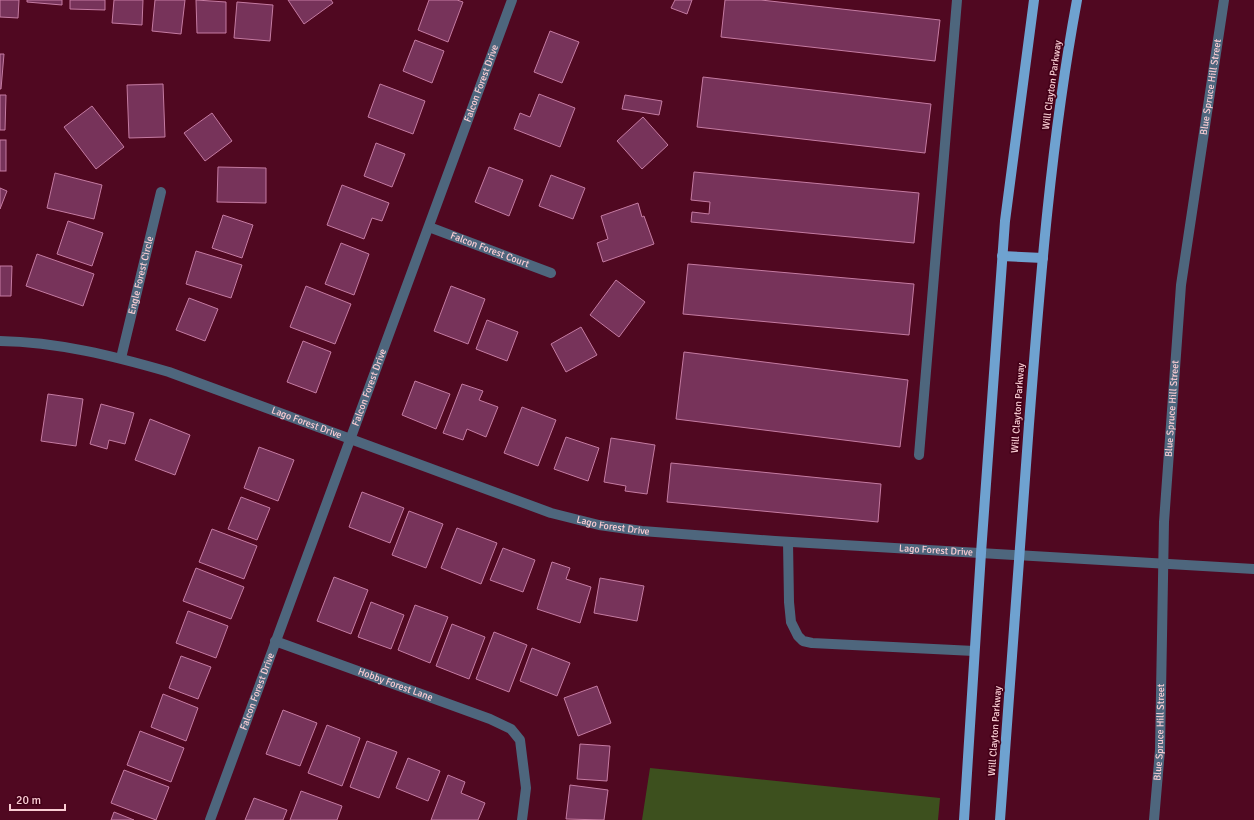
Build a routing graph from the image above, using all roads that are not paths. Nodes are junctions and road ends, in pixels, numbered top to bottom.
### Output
1 (512, 0) edge
2 (957, 0) edge
3 (1034, 0) edge
4 (1077, 0) edge
5 (1224, 0) edge
6 (161, 192) dead end
7 (430, 227) junction
8 (1002, 256) junction
9 (1043, 258) junction
10 (551, 273) dead end
11 (0, 341) edge
12 (121, 358) junction
13 (350, 440) junction
14 (919, 455) dead end
15 (788, 542) junction
16 (981, 553) junction
17 (1019, 556) junction
18 (1163, 564) junction
19 (1254, 570) edge
20 (275, 641) junction
21 (974, 651) junction
22 (210, 820) edge
23 (522, 820) edge
24 (964, 820) edge
25 (1000, 820) edge
26 (1154, 820) edge

1 - 7 street, Falcon Forest Drive
2 - 14 street
3 - 8 main road
4 - 9 main road, Will Clayton Parkway
5 - 18 street, Blue Spruce Hill Street
6 - 12 street, Engle Forest Circle
7 - 10 street, Falcon Forest Court
7 - 13 street, Falcon Forest Drive
8 - 9 main road
8 - 16 main road
9 - 17 main road, Will Clayton Parkway
11 - 12 street, Lago Forest Drive
12 - 13 street, Lago Forest Drive
13 - 15 street, Lago Forest Drive
13 - 20 street, Falcon Forest Drive
15 - 16 street, Lago Forest Drive
15 - 21 street
16 - 17 street, Lago Forest Drive
16 - 21 main road
17 - 18 street, Lago Forest Drive
17 - 25 main road, Will Clayton Parkway
18 - 19 street, Lago Forest Drive
18 - 26 street, Blue Spruce Hill Street
20 - 22 street, Falcon Forest Drive
20 - 23 street, Hobby Forest Lane
21 - 24 main road

